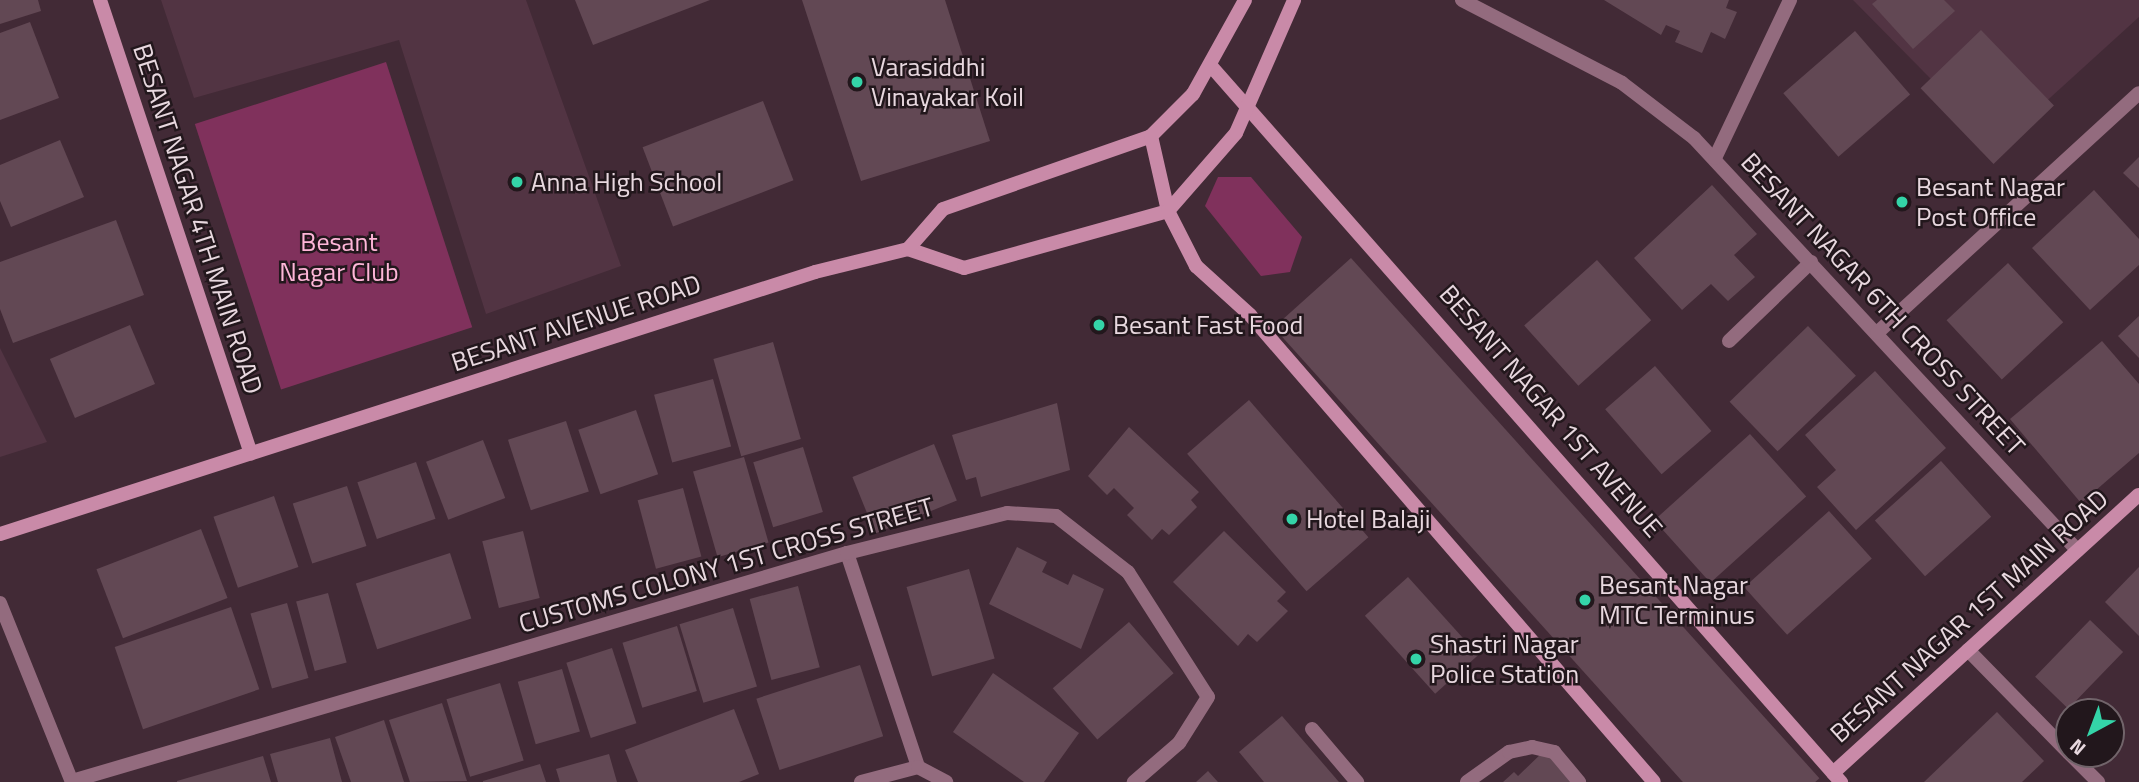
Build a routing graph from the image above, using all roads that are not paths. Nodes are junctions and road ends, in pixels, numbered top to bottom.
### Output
1 (100, 0) edge
2 (1245, 0) edge
3 (1294, 0) edge
4 (1462, 0) edge
5 (1790, 0) edge
6 (1211, 66) junction
7 (2139, 93) edge
8 (1250, 105) junction
9 (1151, 136) junction
10 (1715, 158) junction
11 (1168, 211) junction
12 (908, 249) junction
13 (1811, 262) junction
14 (1877, 333) junction
15 (1729, 341) dead end
16 (251, 454) junction
17 (2139, 495) edge
18 (0, 534) edge
19 (2077, 550) junction
20 (847, 553) junction
21 (0, 603) edge
22 (1968, 650) junction
23 (1311, 729) dead end
24 (2055, 738) edge
25 (918, 767) junction
26 (2084, 768) edge
27 (1837, 777) edge
28 (72, 781) edge
29 (861, 782) edge
30 (946, 782) edge
31 (1134, 782) edge
32 (1357, 782) edge
33 (1467, 782) edge
34 (1579, 782) edge
35 (1654, 782) edge
36 (2098, 782) edge

1 - 16 street, BESANT NAGAR 4TH MAIN ROAD
2 - 6 street
3 - 8 street
4 - 10 street
5 - 10 street, BESANT NAGAR 6TH CROSS STREET
6 - 8 street, BESANT NAGAR 1ST AVENUE
6 - 9 street
7 - 14 street
8 - 11 street
8 - 27 street, BESANT NAGAR 1ST AVENUE
9 - 11 street
9 - 12 street
10 - 13 street, BESANT NAGAR 6TH CROSS STREET
11 - 12 street
11 - 35 street
12 - 16 street, BESANT AVENUE ROAD
13 - 14 street, BESANT NAGAR 6TH CROSS STREET
13 - 15 street
14 - 19 street, BESANT NAGAR 6TH CROSS STREET
16 - 18 street, BESANT AVENUE ROAD
17 - 19 street, BESANT NAGAR 1ST MAIN ROAD
19 - 22 street, BESANT NAGAR 1ST MAIN ROAD
20 - 25 street
20 - 28 street, CUSTOMS COLONY 1ST CROSS STREET
20 - 31 street, CUSTOMS COLONY 1ST CROSS STREET
21 - 28 street
22 - 24 street
22 - 27 street, BESANT NAGAR 1ST MAIN ROAD
23 - 32 street
25 - 29 street
25 - 30 street
26 - 36 street
33 - 34 street

